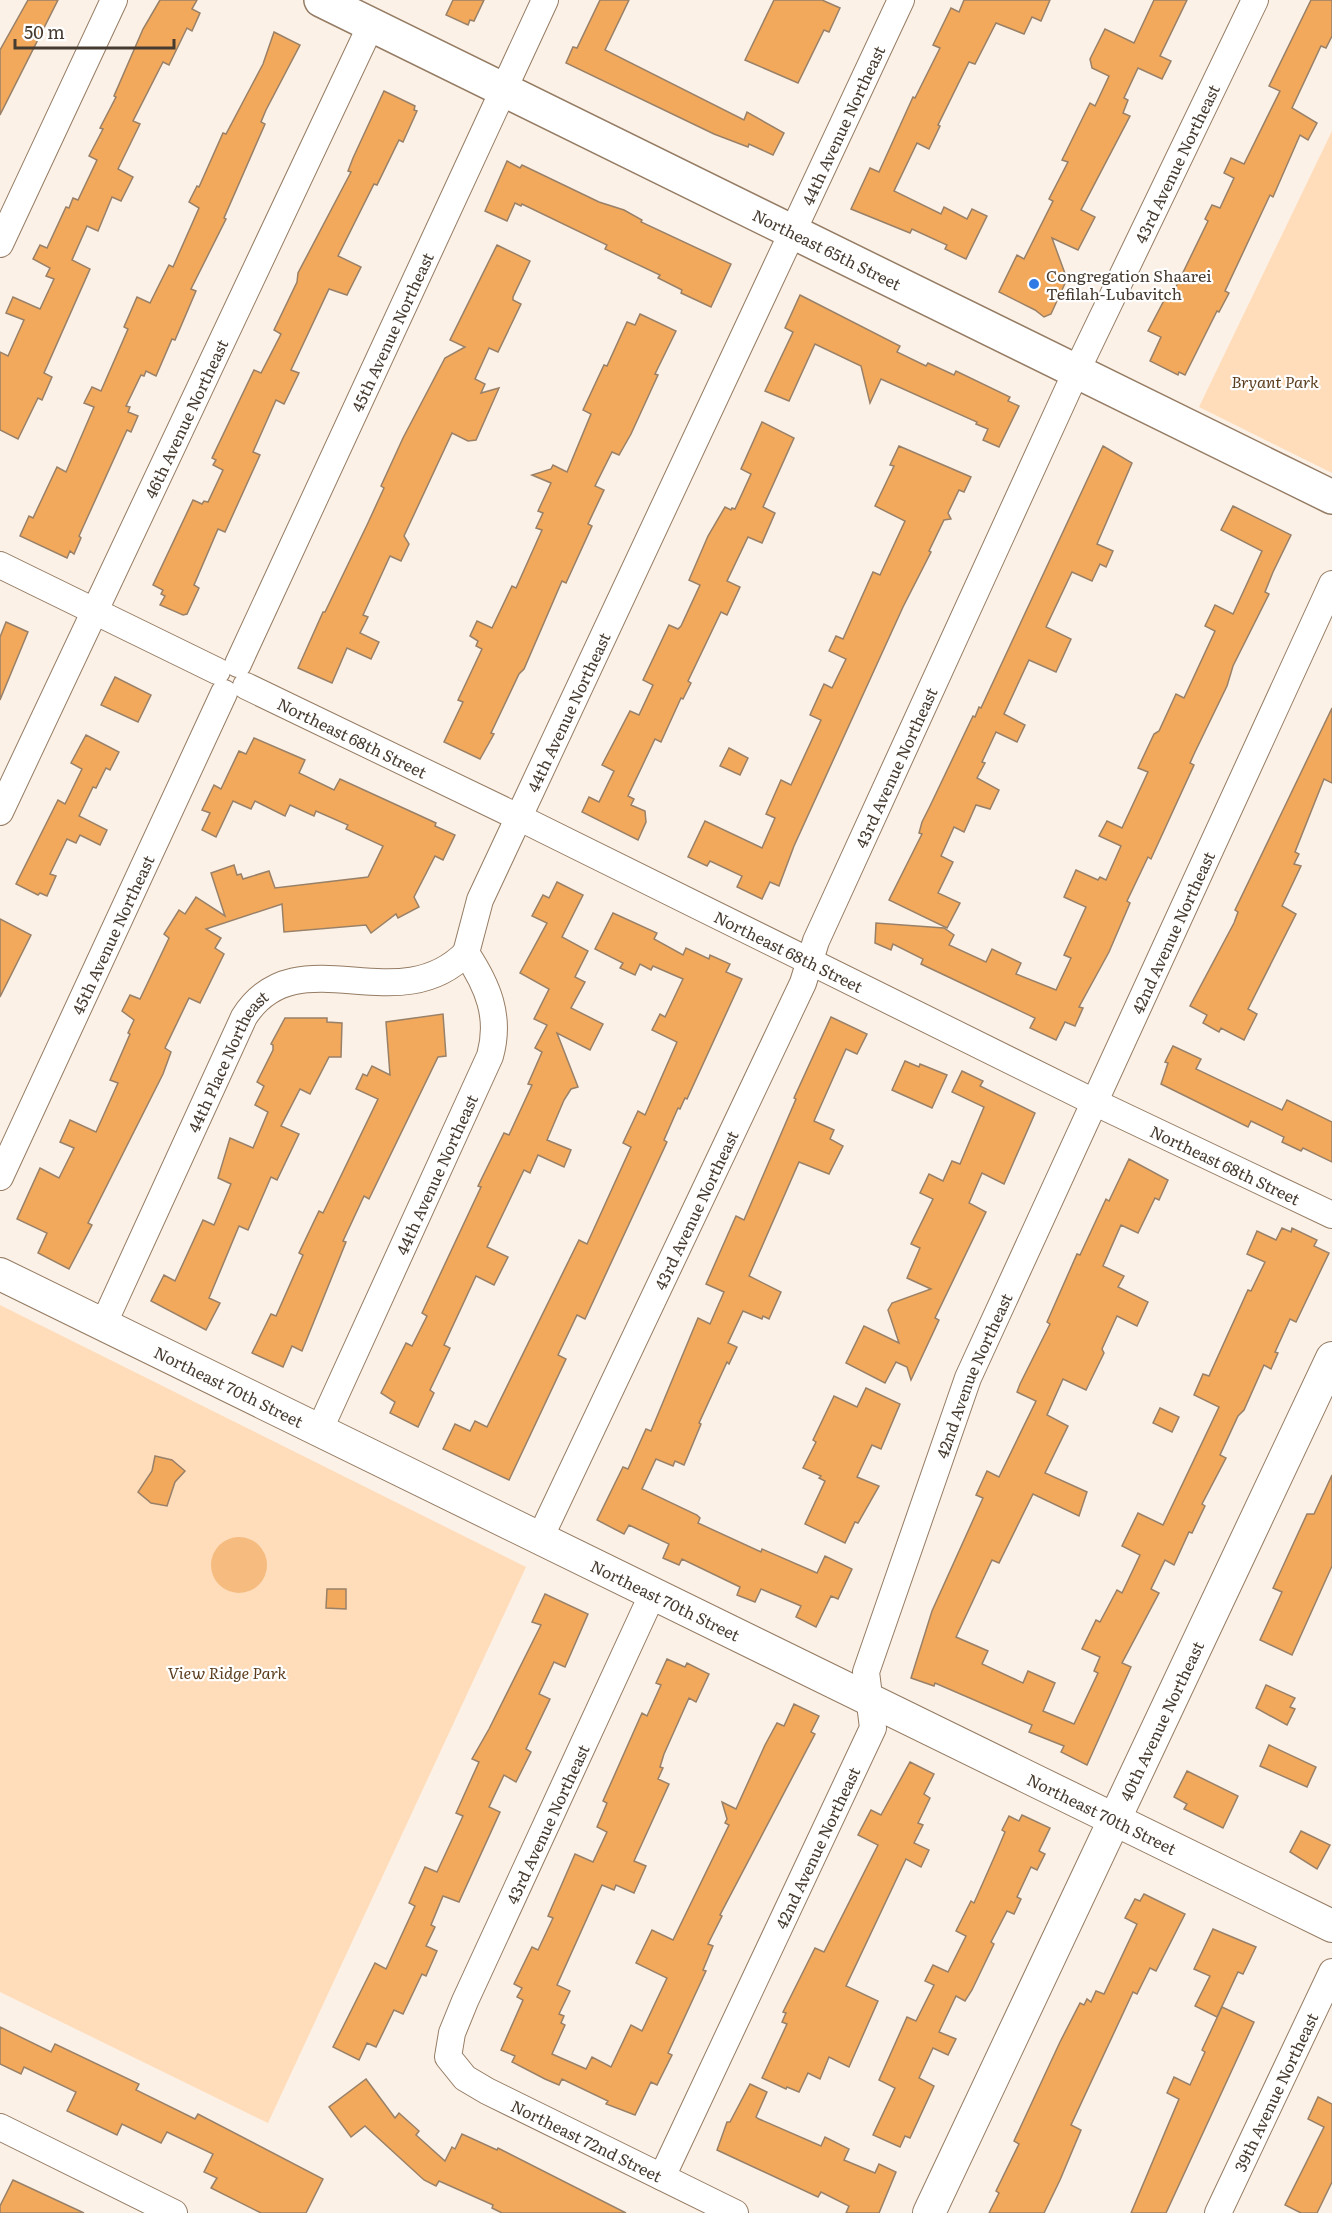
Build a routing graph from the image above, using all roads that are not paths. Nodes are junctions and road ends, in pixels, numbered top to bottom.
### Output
1 (114, 0) edge
2 (321, 0) edge
3 (545, 0) edge
4 (901, 0) edge
5 (1256, 0) edge
6 (372, 25) junction
7 (502, 89) junction
8 (791, 232) junction
9 (0, 244) edge
10 (1076, 372) junction
11 (1332, 497) edge
12 (0, 565) edge
13 (1332, 584) edge
14 (95, 612) junction
15 (231, 679) junction
16 (0, 813) edge
17 (518, 817) junction
18 (466, 953) junction
19 (809, 963) junction
20 (1094, 1102) junction
21 (0, 1177) edge
22 (1332, 1215) edge
23 (0, 1274) edge
24 (103, 1325) junction
25 (1332, 1358) edge
26 (319, 1431) junction
27 (540, 1538) junction
28 (652, 1593) junction
29 (868, 1700) junction
30 (1114, 1819) junction
31 (1332, 1926) edge
32 (1332, 1972) edge
33 (448, 2057) joint
34 (0, 2127) edge
35 (662, 2177) junction
36 (174, 2213) edge
37 (735, 2213) edge
38 (929, 2213) edge
39 (1218, 2213) edge

1 - 9 street
2 - 6 main road, Northeast 65th Street
3 - 7 street, 45th Avenue Northeast
4 - 8 street, 44th Avenue Northeast
5 - 10 street, 43rd Avenue Northeast
6 - 7 main road, Northeast 65th Street
6 - 14 street, 46th Avenue Northeast
7 - 8 main road, Northeast 65th Street
7 - 15 street, 45th Avenue Northeast
8 - 10 main road, Northeast 65th Street
8 - 17 street, 44th Avenue Northeast
10 - 11 main road, Northeast 65th Street
10 - 19 street, 43rd Avenue Northeast
12 - 14 street, Northeast 68th Street
13 - 20 street, 42nd Avenue Northeast
14 - 15 street, Northeast 68th Street
14 - 16 street, 46th Avenue Northeast
15 - 17 street, Northeast 68th Street
15 - 21 street, 45th Avenue Northeast
17 - 18 street, 44th Avenue Northeast
17 - 19 street, Northeast 68th Street
18 - 24 street, 44th Place Northeast
18 - 26 street, 44th Avenue Northeast
19 - 20 street, Northeast 68th Street
19 - 27 street, 43rd Avenue Northeast
20 - 22 street, Northeast 68th Street
20 - 29 street, 42nd Avenue Northeast
23 - 24 street, Northeast 70th Street
24 - 26 street, Northeast 70th Street
25 - 30 street, 40th Avenue Northeast
26 - 27 street, Northeast 70th Street
27 - 28 street, Northeast 70th Street
28 - 29 street, Northeast 70th Street
28 - 33 street, 43rd Avenue Northeast
29 - 30 street, Northeast 70th Street
29 - 35 street, 42nd Avenue Northeast
30 - 31 street, Northeast 70th Street
30 - 38 street, 40th Avenue Northeast
32 - 39 street, 39th Avenue Northeast
33 - 35 street, Northeast 72nd Street
34 - 36 street
35 - 37 street, Northeast 72nd Street

